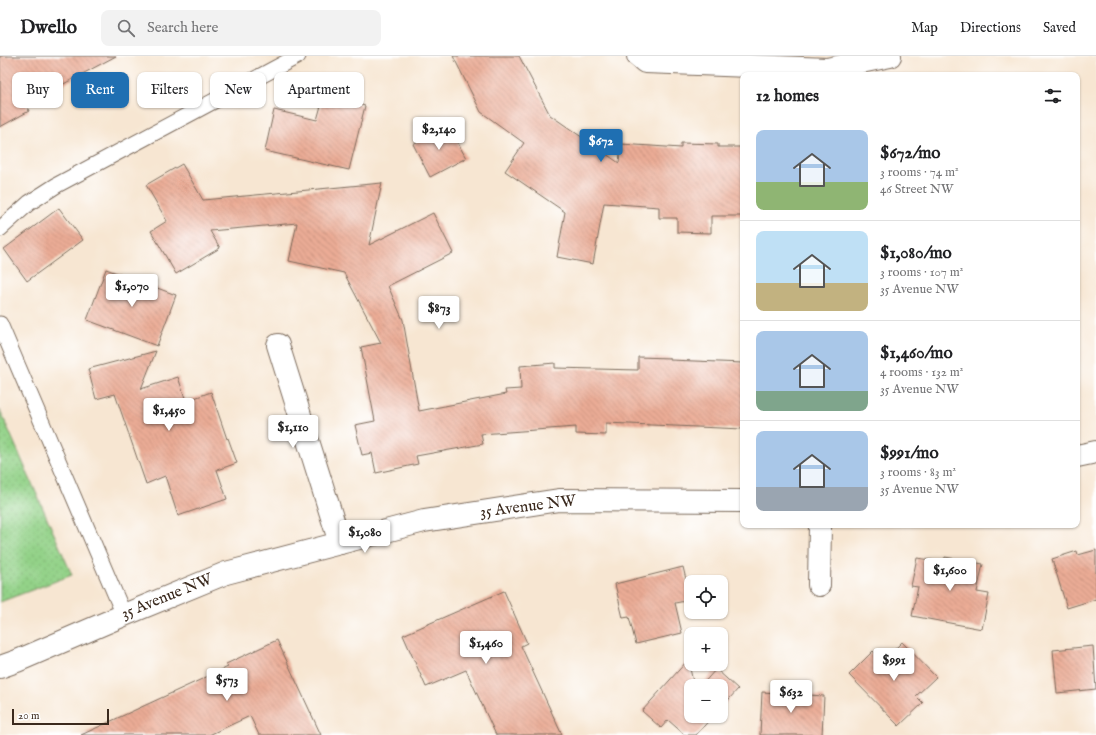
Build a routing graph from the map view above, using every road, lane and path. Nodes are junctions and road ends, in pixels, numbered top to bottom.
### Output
1 (298, 56) edge
2 (890, 56) edge
3 (642, 59) edge
4 (0, 228) edge
5 (0, 324) edge
6 (278, 345) dead end
7 (1096, 452) edge
8 (1080, 455) edge
9 (740, 501) edge
10 (820, 528) edge
11 (340, 543) junction
12 (819, 585) dead end
13 (124, 615) junction
14 (0, 667) edge

1 - 4 lane
2 - 3 street
5 - 13 lane
6 - 11 street
7 - 8 street
9 - 11 street, 35 Avenue NW
10 - 12 street
11 - 13 street, 35 Avenue NW
13 - 14 street, 35 Avenue NW

